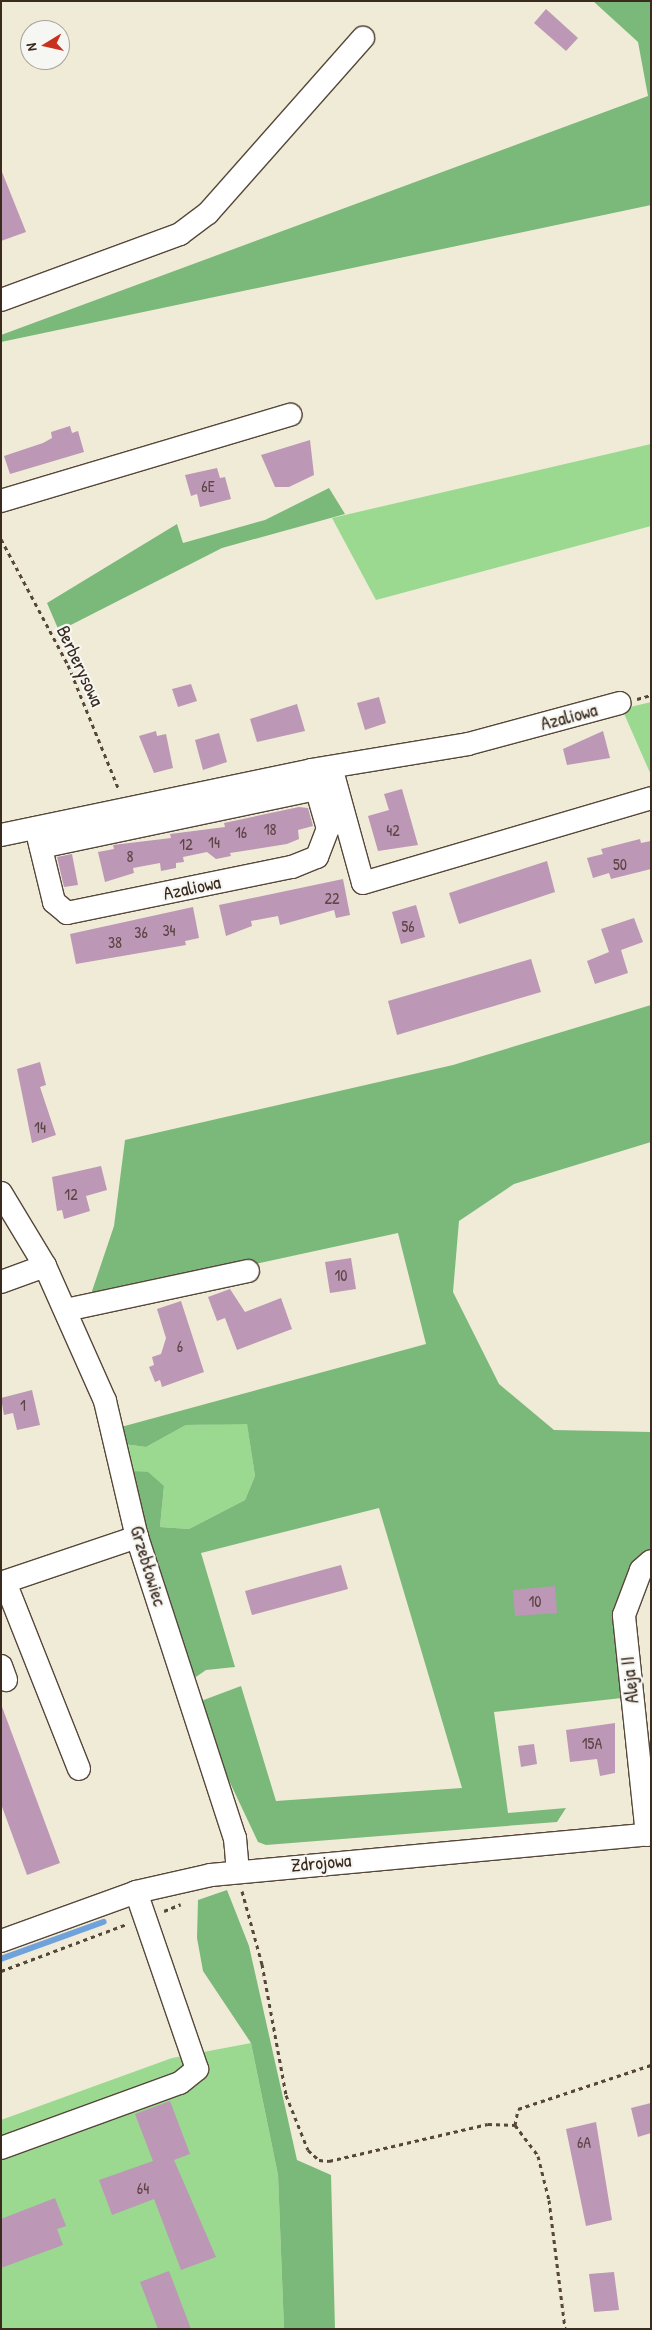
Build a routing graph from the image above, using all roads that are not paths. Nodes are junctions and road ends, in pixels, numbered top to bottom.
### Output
1 (363, 38) dead end
2 (1, 300) edge
3 (290, 415) dead end
4 (1, 501) edge
5 (620, 703) dead end
6 (320, 775) junction
7 (651, 798) edge
8 (1, 835) edge
9 (38, 837) junction
10 (1, 1193) edge
11 (44, 1266) junction
12 (248, 1271) dead end
13 (1, 1282) edge
14 (66, 1310) junction
15 (137, 1537) junction
16 (651, 1561) edge
17 (3, 1583) edge
18 (642, 1704) edge
19 (79, 1770) dead end
20 (649, 1834) edge
21 (238, 1871) junction
22 (136, 1892) junction
23 (1, 1940) edge
24 (1, 2148) edge

1 - 2 street
3 - 4 street
5 - 6 street, Azaliowa
6 - 7 street
6 - 9 street, Azaliowa
6 - 9 street, Azaliowa
6 - 9 street, Azaliowa
8 - 9 street, Azaliowa
10 - 11 street, Grzebłowiec
11 - 13 street
11 - 14 street, Grzebłowiec
12 - 14 street
14 - 15 street, Grzebłowiec
15 - 17 street
15 - 21 street, Grzebłowiec
16 - 18 street, Aleja II
17 - 19 street
18 - 20 street, Aleja II
20 - 21 street, Zdrojowa
21 - 22 street, Zdrojowa
22 - 23 street, Zdrojowa
22 - 24 street

